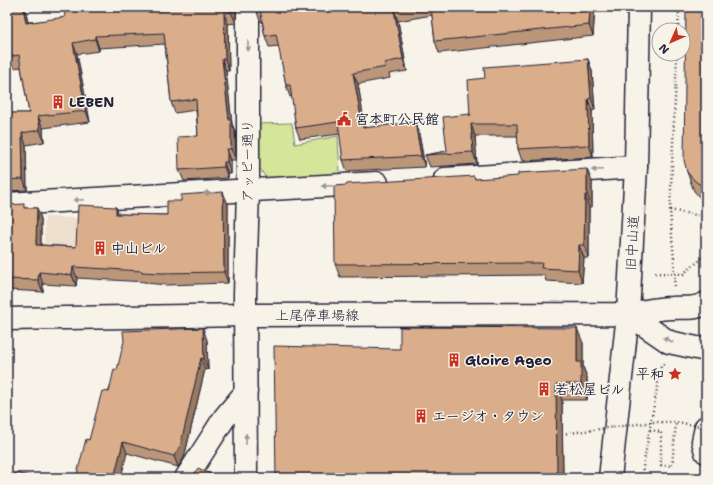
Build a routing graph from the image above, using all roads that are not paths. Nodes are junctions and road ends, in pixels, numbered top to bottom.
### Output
1 (248, 7) edge
2 (639, 7) edge
3 (636, 167) junction
4 (422, 180) edge
5 (398, 182) edge
6 (248, 190) junction
7 (7, 204) edge
8 (706, 303) edge
9 (628, 314) junction
10 (246, 315) junction
11 (7, 319) edge
12 (706, 350) edge
13 (246, 392) junction
14 (706, 427) edge
15 (706, 452) edge
16 (186, 478) edge
17 (246, 478) edge
18 (610, 478) edge

1 -> 6 street, アッピー通り
2 - 3 street, 旧中山道
3 -> 4 street
3 - 9 street, 旧中山道
5 -> 6 street
6 -> 7 street
6 - 10 street, アッピー通り
8 - 9 street, 上尾停車場線
9 - 10 street, 上尾停車場線
12 -> 9 street
9 - 18 street, 旧中山道
10 - 11 street, 上尾停車場線
10 - 13 street, アッピー通り
13 - 16 street
17 -> 13 street, アッピー通り
14 - 15 street

